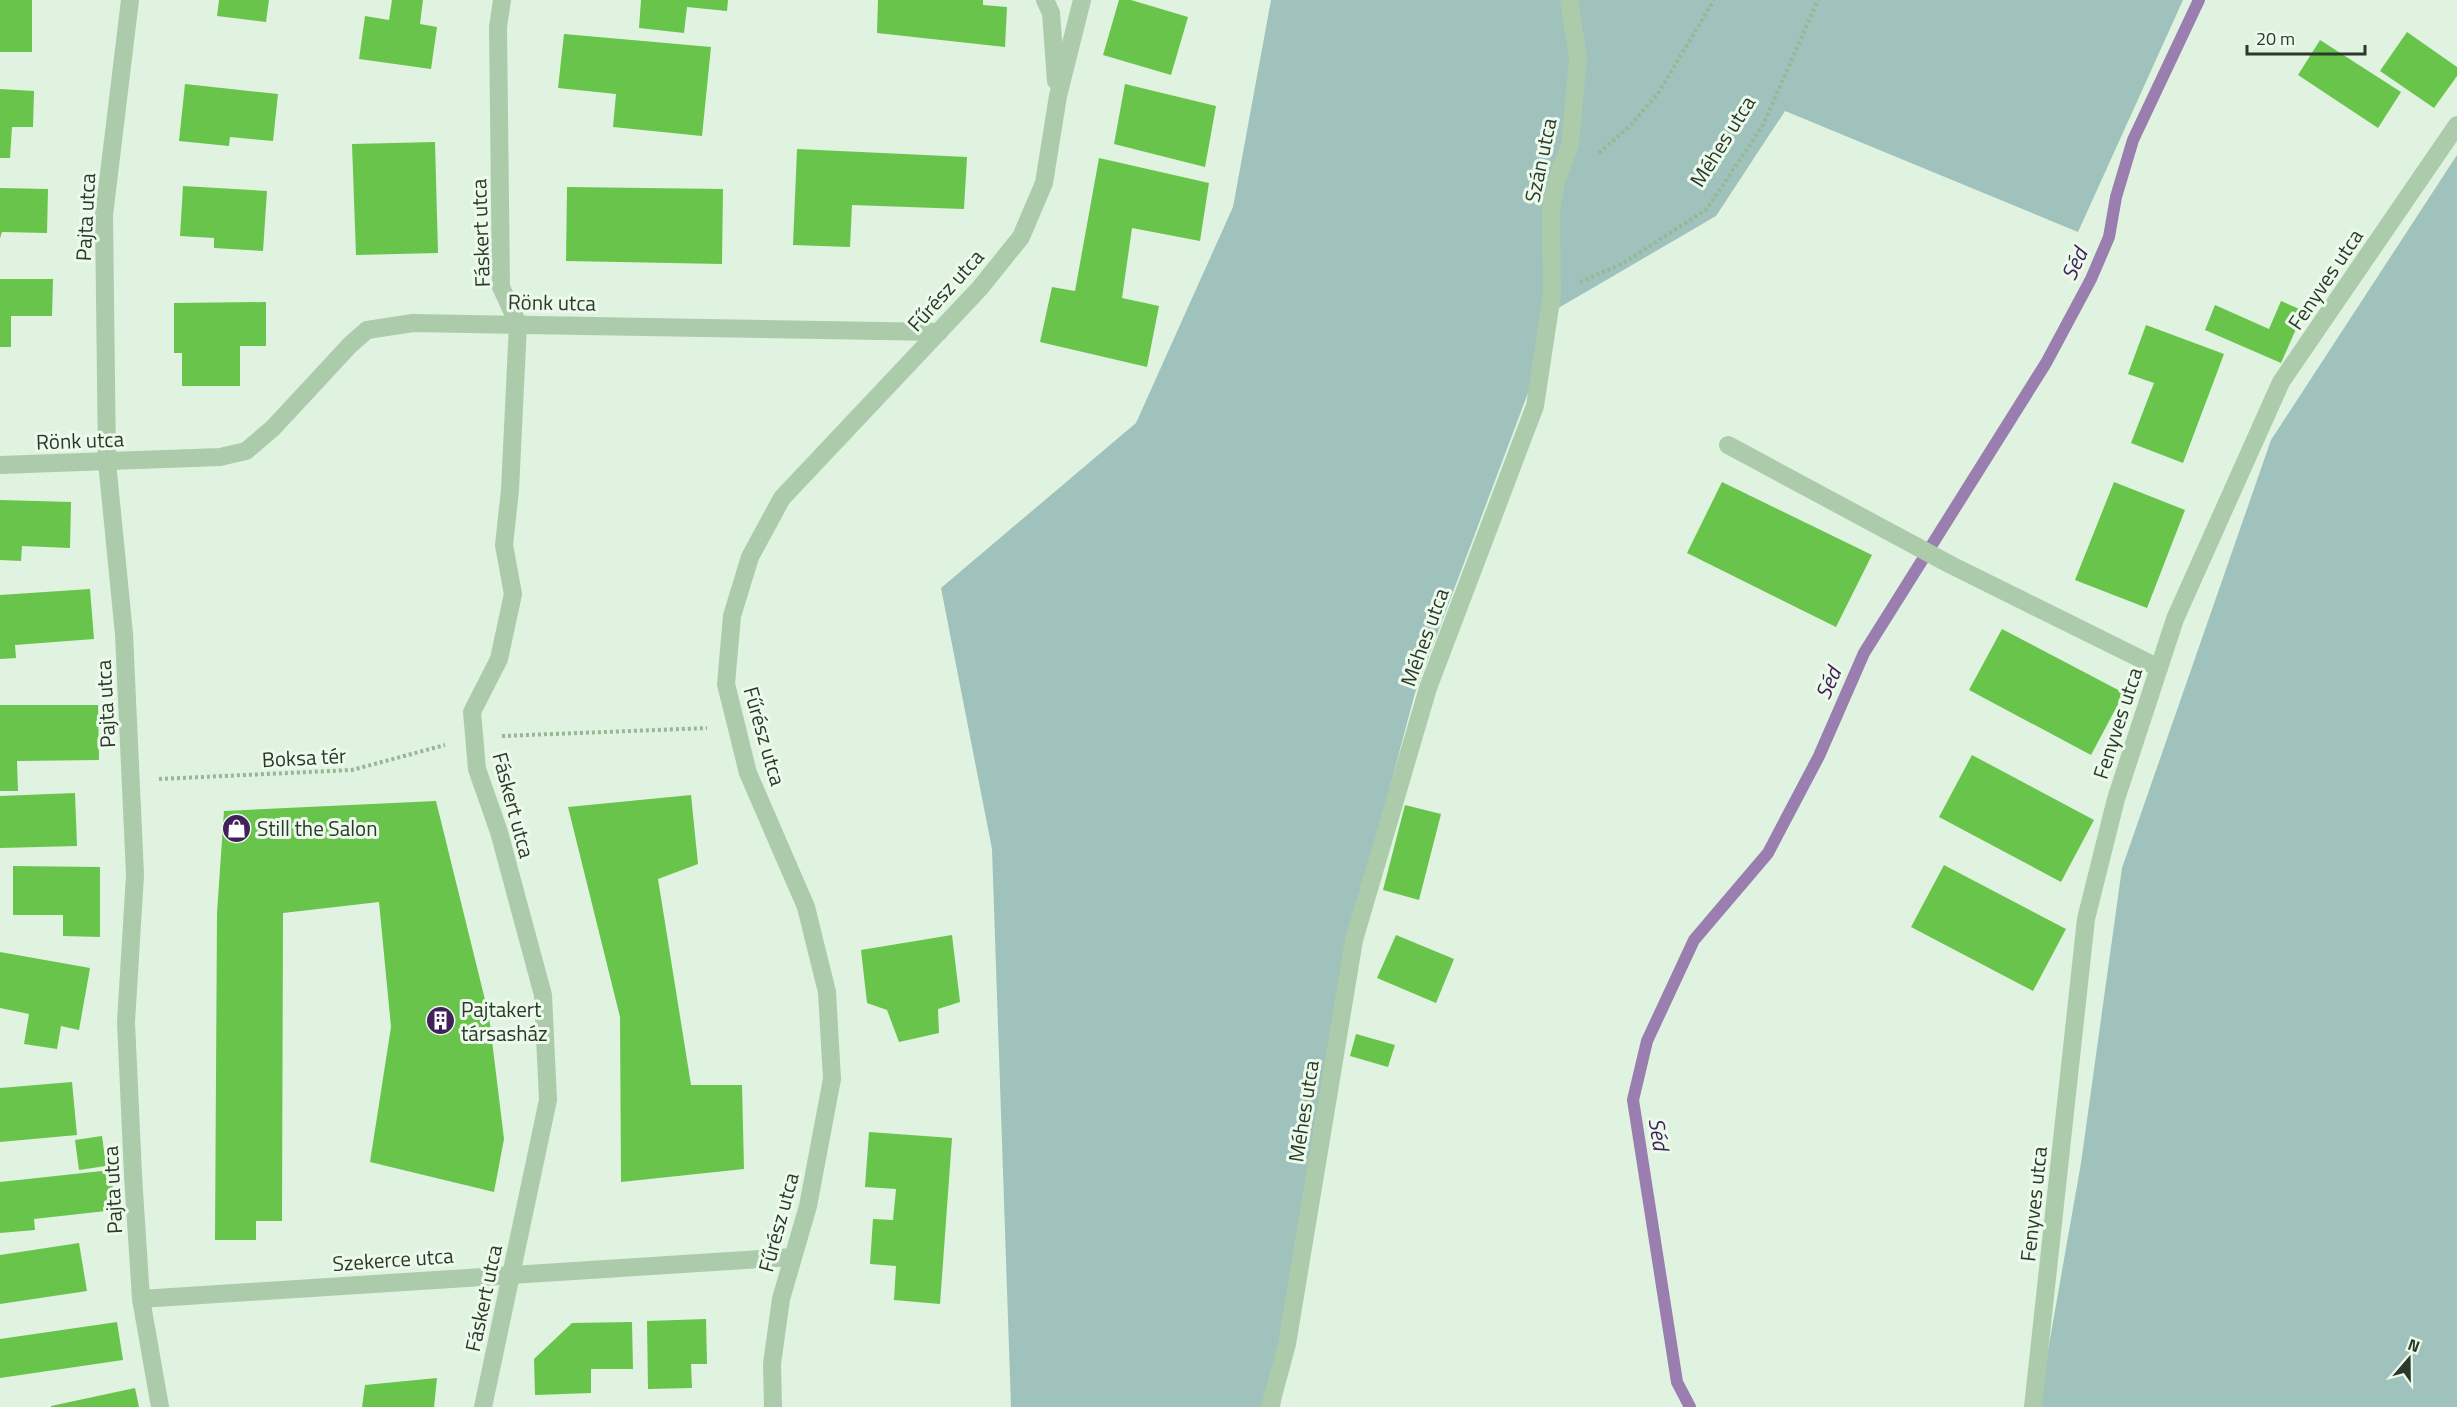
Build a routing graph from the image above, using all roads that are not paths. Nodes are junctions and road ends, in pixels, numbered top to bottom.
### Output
1 (130, 0) edge
2 (502, 0) edge
3 (1045, 0) edge
4 (1082, 0) edge
5 (1569, 0) edge
6 (1058, 96) junction
7 (2457, 125) edge
8 (1552, 294) joint
9 (518, 324) junction
10 (939, 332) junction
11 (1728, 446) dead end
12 (107, 462) junction
13 (0, 465) edge
14 (2159, 668) junction
15 (792, 1257) junction
16 (510, 1274) junction
17 (141, 1299) junction
18 (160, 1407) edge
19 (483, 1407) edge
20 (773, 1407) edge
21 (1270, 1407) edge
22 (2033, 1407) edge

1 - 12 street, Pajta utca
2 - 9 street, Fáskert utca
3 - 6 street, Fűrész utca
4 - 6 street, Fűrész utca
5 - 8 street, Szán utca
6 - 10 street, Fűrész utca
7 - 14 street, Fenyves utca
8 - 21 street, Méhes utca
9 - 10 street, Rönk utca
9 - 12 street, Rönk utca
9 - 16 street, Fáskert utca
10 - 15 street, Fűrész utca
11 - 14 street
12 - 13 street, Rönk utca
12 - 17 street, Pajta utca
14 - 22 street, Fenyves utca
15 - 16 street, Szekerce utca
15 - 20 street, Fűrész utca
16 - 17 street, Szekerce utca
16 - 19 street, Fáskert utca
17 - 18 street, Pajta utca

